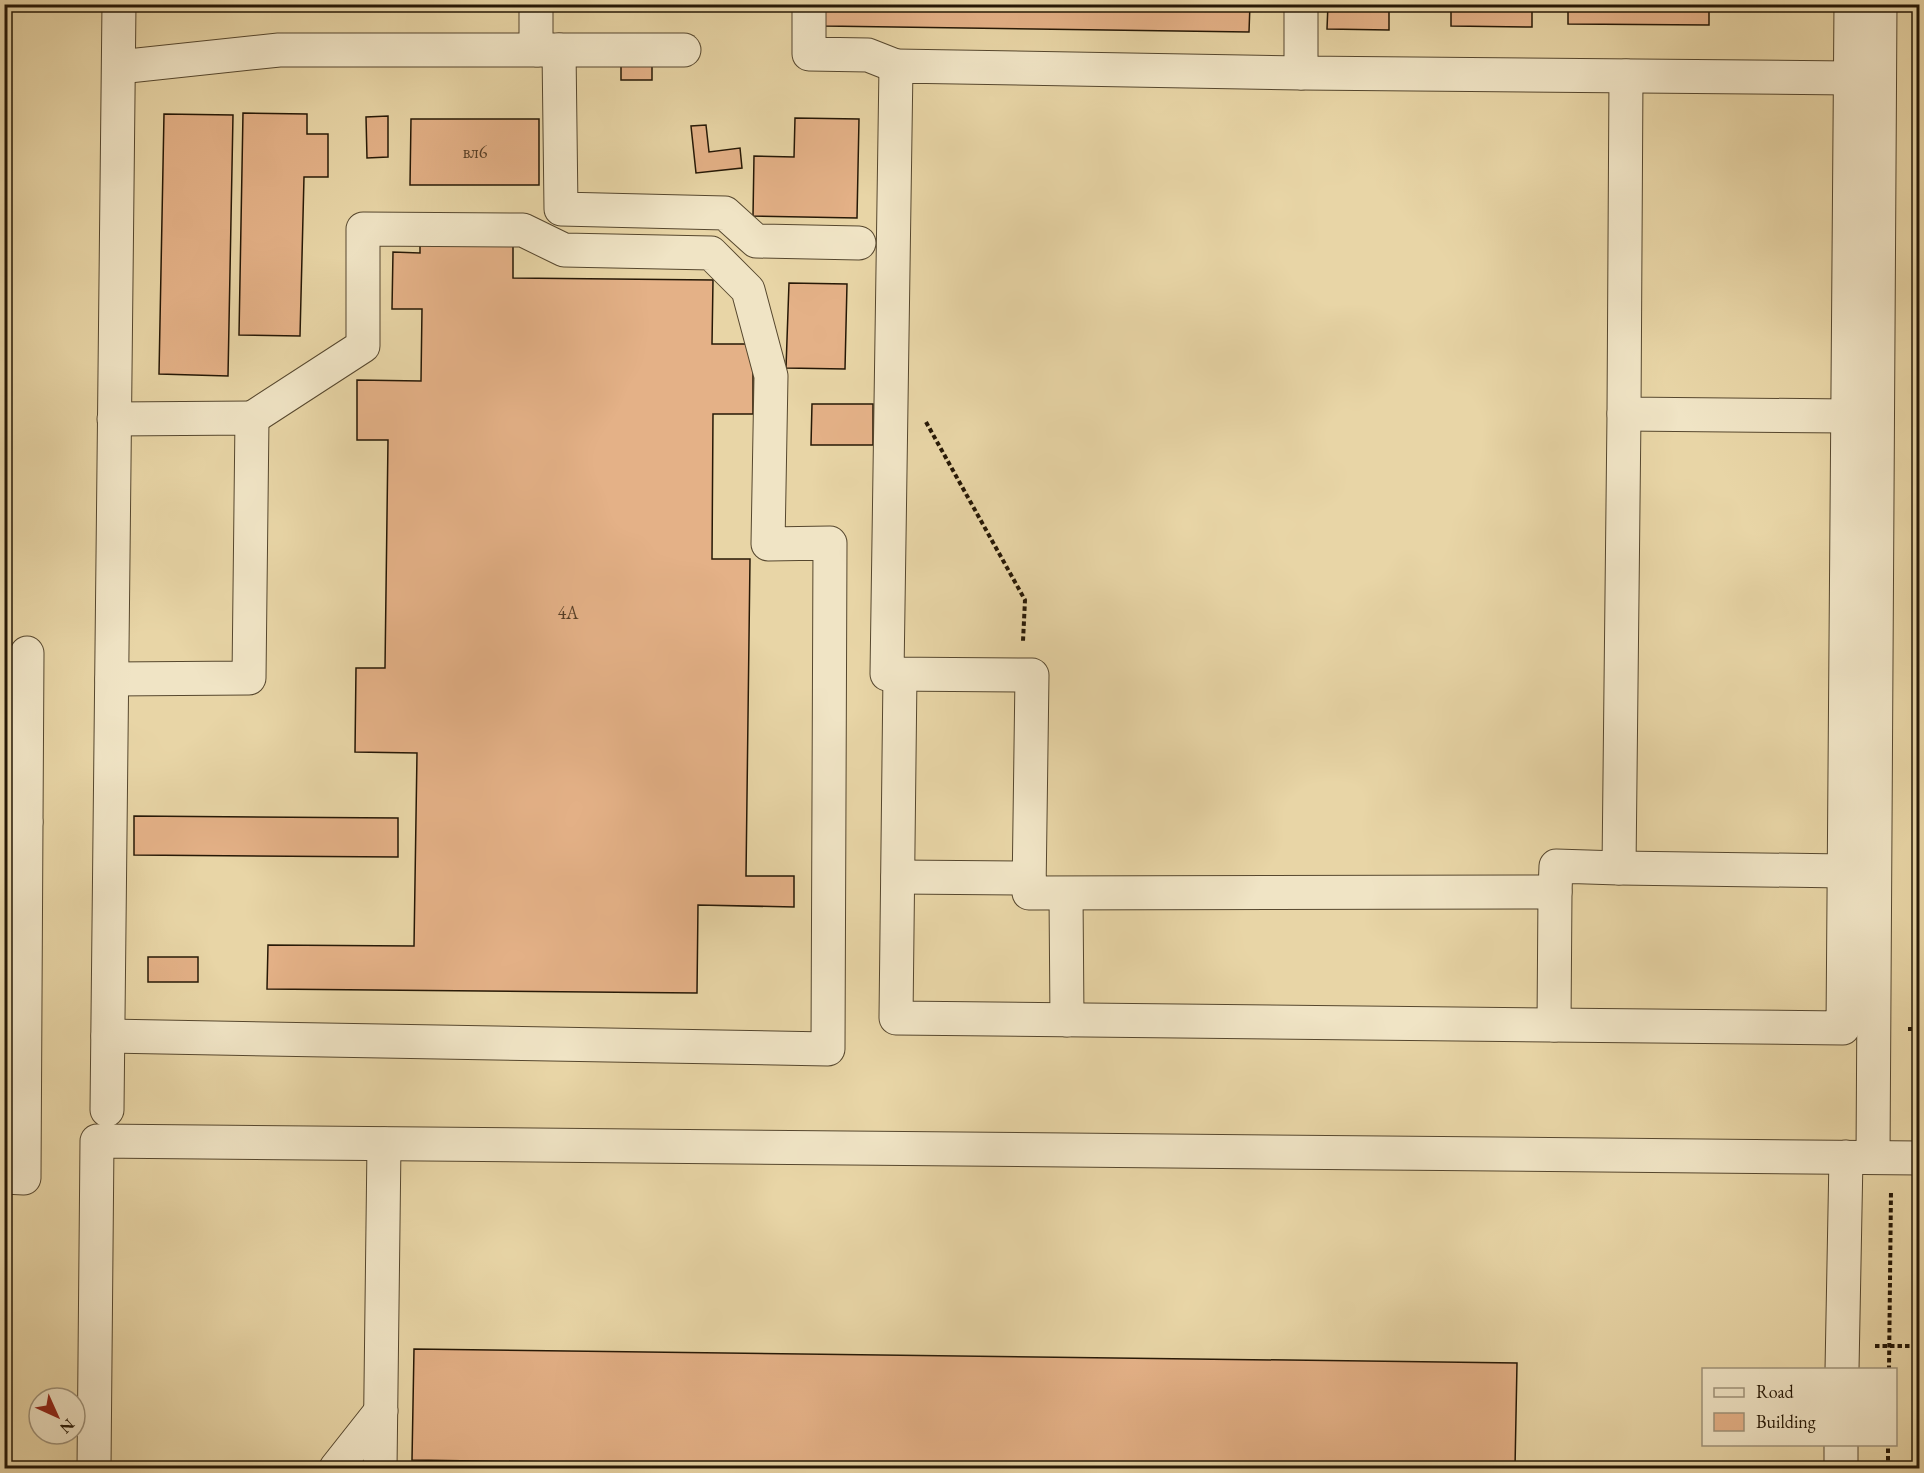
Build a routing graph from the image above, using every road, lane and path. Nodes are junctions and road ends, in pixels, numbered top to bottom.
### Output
1 (119, 4) edge
2 (536, 4) edge
3 (809, 4) edge
4 (1301, 4) edge
5 (1851, 4) edge
6 (1880, 4) edge
7 (548, 50) junction
8 (684, 50) dead end
9 (896, 66) junction
10 (119, 67) junction
11 (1301, 73) junction
12 (1626, 76) junction
13 (1850, 78) junction
14 (859, 243) dead end
15 (1624, 414) junction
16 (922, 416) dead end
17 (1848, 416) junction
18 (252, 418) junction
19 (114, 419) junction
20 (27, 652) dead end
21 (900, 674) junction
22 (1022, 675) junction
23 (112, 679) junction
24 (15, 822) edge
25 (1619, 868) junction
26 (1844, 871) junction
27 (898, 877) junction
28 (1029, 878) junction
29 (1555, 892) junction
30 (1066, 894) junction
31 (1066, 1020) junction
32 (1554, 1025) junction
33 (108, 1036) junction
34 (107, 1110) dead end
35 (384, 1144) junction
36 (1883, 1157) edge
37 (4, 1177) edge
38 (1889, 1346) junction
39 (1920, 1346) edge
40 (1843, 1357) edge
41 (1889, 1368) edge
42 (381, 1411) junction
43 (1841, 1446) edge
44 (1888, 1446) edge
45 (94, 1468) edge
46 (336, 1468) edge
47 (381, 1468) edge
48 (1841, 1468) edge
49 (1888, 1468) edge

1 - 10 lane
2 - 7 lane
3 - 9 lane
4 - 11 lane
5 - 13 lane
6 - 36 lane
7 - 8 lane
7 - 10 lane
7 - 14 lane
9 - 11 lane
9 - 21 lane
10 - 19 lane
11 - 12 lane
12 - 13 lane
12 - 15 lane
13 - 17 lane
15 - 17 lane
15 - 25 lane
16 - 22 path
17 - 26 lane
18 - 19 lane
18 - 23 lane
18 - 33 lane
19 - 23 lane
20 - 24 lane
21 - 22 lane
21 - 27 lane
22 - 28 lane
23 - 33 lane
24 - 37 lane
25 - 26 lane
25 - 29 lane
26 - 32 lane
27 - 28 lane
27 - 31 lane
28 - 30 lane
29 - 30 lane
29 - 32 lane
30 - 31 lane
31 - 32 lane
33 - 34 lane
35 - 36 lane
35 - 42 lane
35 - 45 lane
36 - 38 path
36 - 40 lane
38 - 39 path
38 - 40 path
38 - 41 path
42 - 46 lane
42 - 47 lane
43 - 48 lane
44 - 49 path

